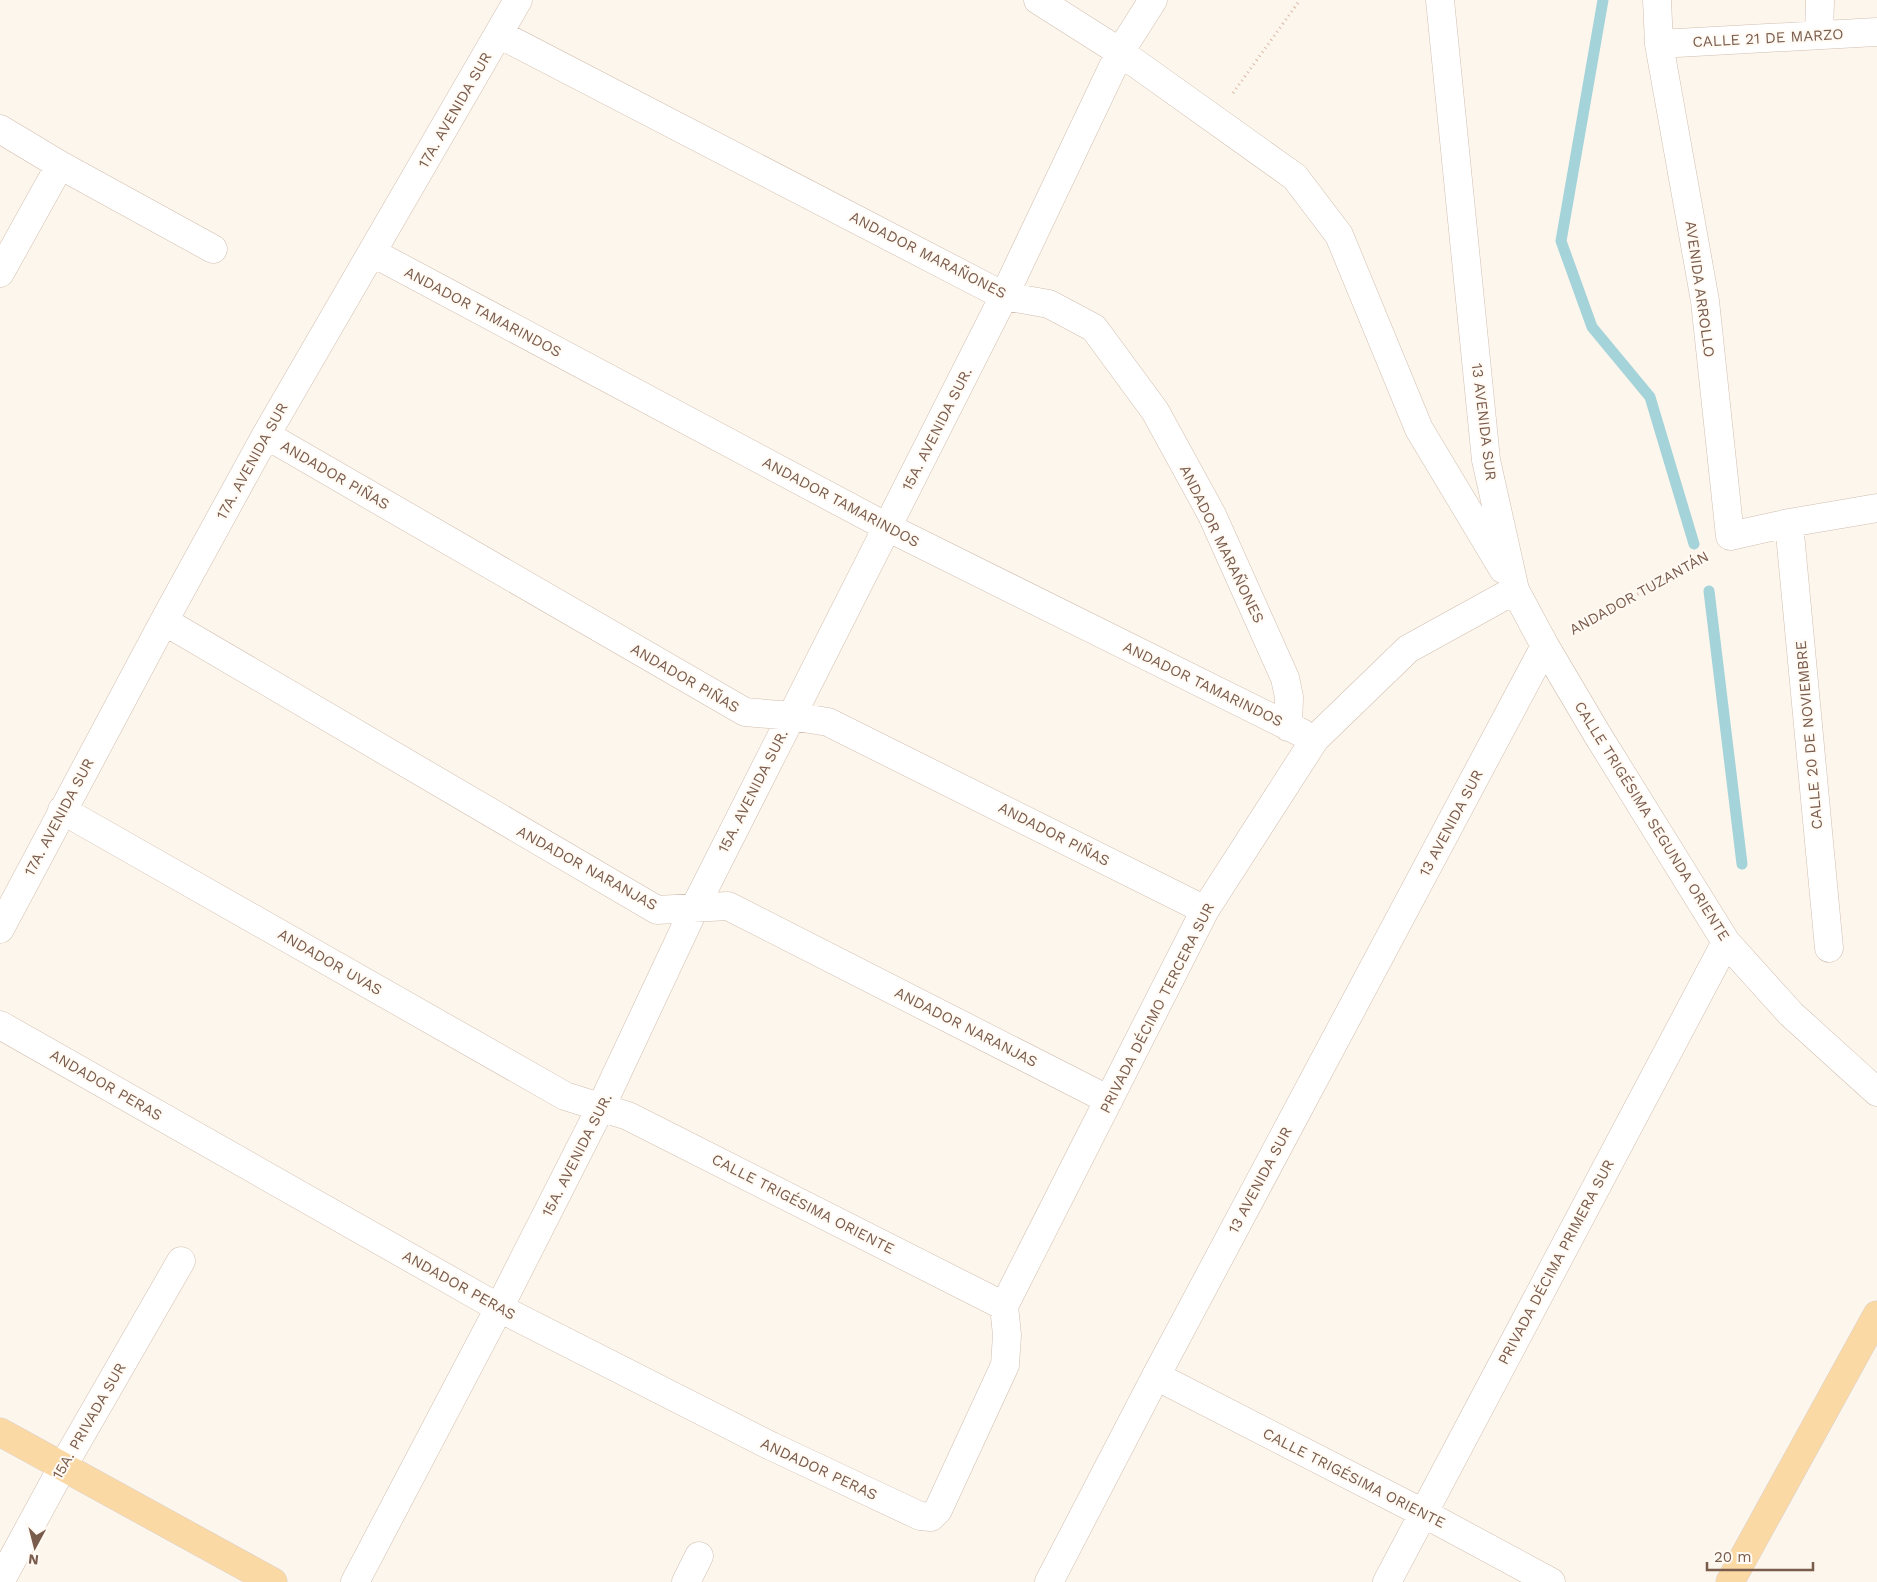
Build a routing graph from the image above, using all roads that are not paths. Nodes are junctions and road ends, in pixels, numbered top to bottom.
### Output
1 (518, 0) edge
2 (1038, 0) edge
3 (1153, 0) edge
4 (1440, 0) edge
5 (1657, 0) edge
6 (1820, 0) edge
7 (1877, 32) edge
8 (500, 34) junction
9 (1819, 35) junction
10 (1659, 44) junction
11 (1120, 52) junction
12 (0, 129) edge
13 (60, 165) junction
14 (213, 249) dead end
15 (373, 253) junction
16 (0, 274) edge
17 (1004, 296) junction
18 (266, 435) junction
19 (1877, 508) edge
20 (1789, 523) junction
21 (887, 527) junction
22 (1515, 590) junction
23 (164, 621) junction
24 (1545, 646) junction
25 (791, 716) junction
26 (1288, 727) junction
27 (1315, 739) junction
28 (62, 810) junction
29 (695, 907) junction
30 (1205, 910) junction
31 (0, 929) edge
32 (1726, 942) junction
33 (1829, 948) dead end
34 (0, 1025) edge
35 (1877, 1092) edge
36 (1109, 1100) junction
37 (601, 1107) junction
38 (181, 1261) dead end
39 (1004, 1306) junction
40 (499, 1308) junction
41 (1877, 1316) edge
42 (1156, 1376) junction
43 (0, 1432) edge
44 (63, 1466) junction
45 (1423, 1513) junction
46 (699, 1556) dead end
47 (0, 1582) edge
48 (273, 1582) edge
49 (355, 1582) edge
50 (686, 1582) edge
51 (1049, 1582) edge
52 (1387, 1582) edge
53 (1551, 1582) edge
54 (1730, 1582) edge

1 - 8 street, 17A. AVENIDA SUR
2 - 11 street
3 - 11 street, 15A. AVENIDA SUR.
4 - 22 street, 13 AVENIDA SUR
5 - 10 street, AVENIDA ARROLLO
6 - 9 street
7 - 9 street, CALLE 21 DE MARZO
8 - 15 street, 17A. AVENIDA SUR
8 - 17 street, ANDADOR MARAÑONES
9 - 10 street, CALLE 21 DE MARZO
10 - 20 street, AVENIDA ARROLLO
11 - 17 street, 15A. AVENIDA SUR.
11 - 22 street
12 - 13 street
13 - 14 street
13 - 16 street
15 - 18 street, 17A. AVENIDA SUR
15 - 21 street, ANDADOR TAMARINDOS
17 - 21 street, 15A. AVENIDA SUR.
17 - 26 street, ANDADOR MARAÑONES
18 - 23 street, 17A. AVENIDA SUR
18 - 25 street, ANDADOR PIÑAS
19 - 20 street
20 - 33 street, CALLE 20 DE NOVIEMBRE
21 - 25 street, 15A. AVENIDA SUR.
21 - 26 street, ANDADOR TAMARINDOS
22 - 24 street, 13 AVENIDA SUR
22 - 27 street, PRIVADA DÉCIMO TERCERA SUR
23 - 28 street, 17A. AVENIDA SUR
23 - 29 street, ANDADOR NARANJAS
24 - 32 street, CALLE TRIGÉSIMA SEGUNDA ORIENTE
24 - 42 street, 13 AVENIDA SUR
25 - 29 street, 15A. AVENIDA SUR.
25 - 30 street, ANDADOR PIÑAS
26 - 27 street, ANDADOR TAMARINDOS
27 - 30 street, PRIVADA DÉCIMO TERCERA SUR
28 - 31 street, 17A. AVENIDA SUR
28 - 37 street, ANDADOR UVAS
29 - 36 street, ANDADOR NARANJAS
29 - 37 street, 15A. AVENIDA SUR.
30 - 36 street, PRIVADA DÉCIMO TERCERA SUR
32 - 35 street, CALLE TRIGÉSIMA SEGUNDA ORIENTE
32 - 45 street, PRIVADA DÉCIMA PRIMERA SUR
34 - 40 street, ANDADOR PERAS
36 - 39 street, PRIVADA DÉCIMO TERCERA SUR
37 - 39 street, CALLE TRIGÉSIMA ORIENTE
37 - 40 street, 15A. AVENIDA SUR.
38 - 44 street, 15A. PRIVADA SUR
39 - 40 street, ANDADOR PERAS
40 - 49 street, 15A. AVENIDA SUR.
41 - 54 main road
42 - 45 street, CALLE TRIGÉSIMA ORIENTE
42 - 51 street, 13 AVENIDA SUR
43 - 44 main road
44 - 47 street, 15A. PRIVADA SUR
44 - 48 main road
45 - 52 street, PRIVADA DÉCIMA PRIMERA SUR
45 - 53 street, CALLE TRIGÉSIMA ORIENTE
46 - 50 street

